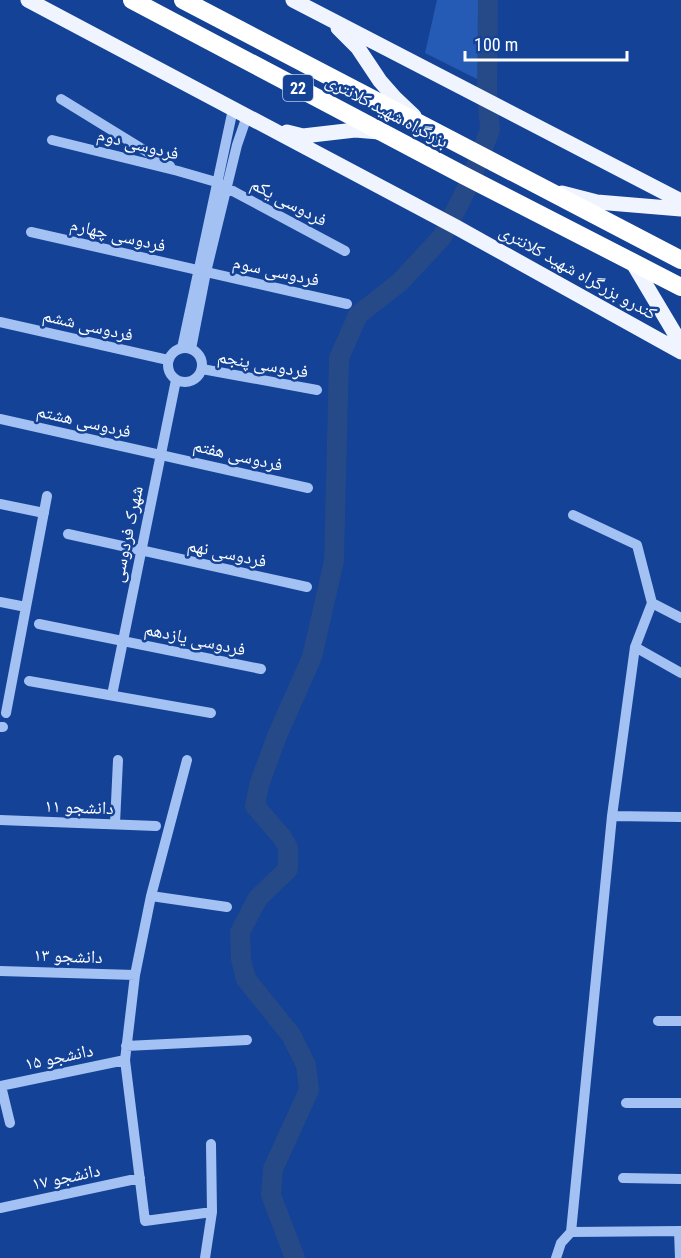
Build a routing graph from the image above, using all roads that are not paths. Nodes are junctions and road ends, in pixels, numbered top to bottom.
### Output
1 (28, 0) edge
2 (132, 0) edge
3 (183, 0) edge
4 (293, 0) edge
5 (325, 16) junction
6 (61, 99) dead end
7 (240, 112) junction
8 (428, 128) junction
9 (269, 129) junction
10 (382, 132) junction
11 (52, 140) dead end
12 (178, 171) junction
13 (216, 182) junction
14 (227, 188) junction
15 (545, 189) junction
16 (681, 201) edge
17 (681, 209) edge
18 (30, 232) dead end
19 (345, 251) dead end
20 (631, 260) junction
21 (681, 260) edge
22 (202, 271) junction
23 (681, 287) edge
24 (347, 304) dead end
25 (0, 322) edge
26 (681, 344) edge
27 (187, 349) junction
28 (681, 352) edge
29 (168, 360) junction
30 (202, 369) junction
31 (178, 381) junction
32 (317, 390) dead end
33 (0, 419) edge
34 (163, 456) junction
35 (308, 488) dead end
36 (47, 496) dead end
37 (0, 504) edge
38 (44, 513) junction
39 (573, 515) dead end
40 (68, 534) dead end
41 (143, 551) junction
42 (307, 587) dead end
43 (0, 602) edge
44 (652, 603) junction
45 (26, 607) junction
46 (681, 618) edge
47 (39, 624) dead end
48 (125, 642) junction
49 (635, 647) junction
50 (261, 669) dead end
51 (681, 673) edge
52 (29, 681) dead end
53 (115, 695) junction
54 (4, 696) edge
55 (6, 713) dead end
56 (212, 713) dead end
57 (118, 760) dead end
58 (187, 760) dead end
59 (612, 816) junction
60 (681, 818) edge
61 (0, 820) edge
62 (115, 824) junction
63 (156, 826) dead end
64 (151, 896) junction
65 (227, 907) dead end
66 (0, 971) edge
67 (135, 975) junction
68 (658, 1021) dead end
69 (681, 1021) edge
70 (247, 1040) dead end
71 (126, 1046) junction
72 (125, 1060) junction
73 (1, 1086) edge
74 (626, 1103) dead end
75 (681, 1103) edge
76 (10, 1123) dead end
77 (211, 1144) dead end
78 (140, 1178) junction
79 (623, 1178) dead end
80 (681, 1179) edge
81 (0, 1208) edge
82 (212, 1212) junction
83 (571, 1232) junction
84 (680, 1232) edge
85 (202, 1257) edge
86 (556, 1258) edge
87 (680, 1258) edge

1 - 7 main road
2 - 10 highway, بزرگراه شهید کلانتری / 22
3 - 8 highway, بزرگراه شهید کلانتری / 22
4 - 5 main road
5 - 8 main road
5 - 16 main road
6 - 12 street
7 - 9 main road
7 - 13 street
7 - 14 street
8 - 15 highway, بزرگراه شهید کلانتری / 22
9 - 10 main road
9 - 28 main road, کندرو بزرگراه شهید کلانتری
10 - 20 highway, بزرگراه شهید کلانتری / 22
11 - 12 street, فردوسی دوم
12 - 13 street, فردوسی دوم
13 - 14 street, فردوسی یکم
13 - 22 street
14 - 19 street, فردوسی یکم
14 - 22 street
15 - 17 main road
15 - 21 highway, 22
18 - 22 street, فردوسی چهارم
20 - 23 highway, 22
20 - 26 main road
22 - 24 street, فردوسی سوم
22 - 27 street
25 - 29 street, فردوسی ششم
27 - 29 street
27 - 30 street
29 - 31 street
30 - 31 street
30 - 32 street, فردوسی پنجم
31 - 34 street, شهرک فردوسی
33 - 34 street, فردوسی هشتم
34 - 35 street, فردوسی هفتم
34 - 41 street, شهرک فردوسی
36 - 38 street
37 - 38 street
38 - 45 street
39 - 44 street
40 - 41 street, فردوسی نهم
41 - 42 street, فردوسی نهم
41 - 48 street, شهرک فردوسی
43 - 45 street
44 - 46 street
44 - 49 street
45 - 54 street
47 - 48 street, فردوسی یازدهم
48 - 50 street, فردوسی یازدهم
48 - 53 street, شهرک فردوسی
49 - 51 street
49 - 59 street
52 - 53 street
53 - 56 street
54 - 55 street
57 - 62 street
58 - 64 street
59 - 60 street
59 - 83 street
61 - 62 street, دانشجو ۱۱
62 - 63 street, دانشجو ۱۱
64 - 65 street
64 - 67 street
66 - 67 street, دانشجو ۱۳
67 - 71 street
68 - 69 street
70 - 71 street
71 - 72 street
72 - 73 street, دانشجو ۱۵
72 - 78 street
73 - 76 street
74 - 75 street
77 - 82 street
78 - 81 street, دانشجو ۱۷
78 - 82 street
79 - 80 street
82 - 85 street
83 - 84 street
83 - 86 street
84 - 87 street

